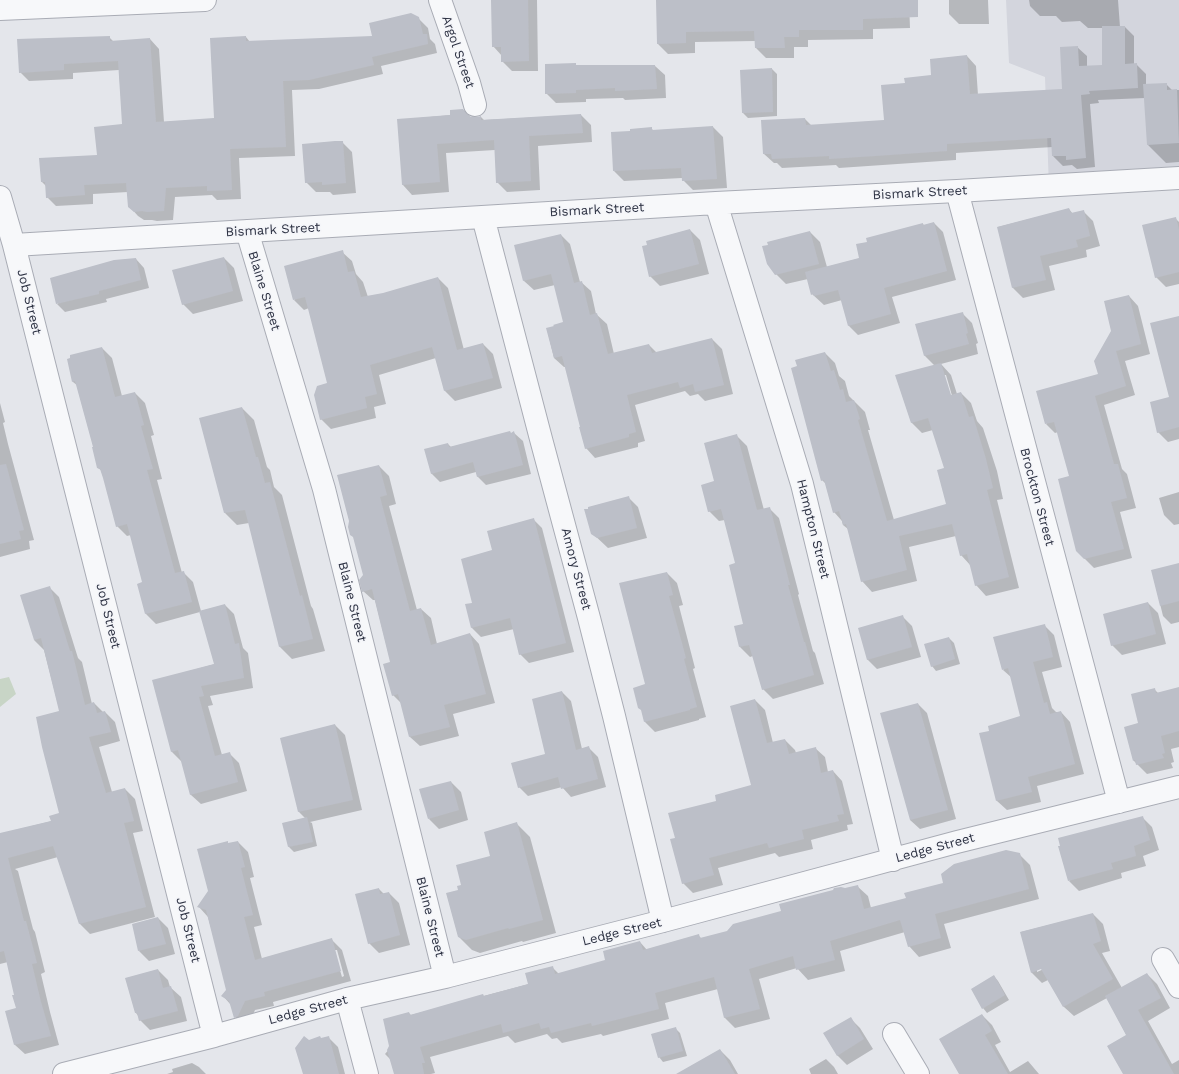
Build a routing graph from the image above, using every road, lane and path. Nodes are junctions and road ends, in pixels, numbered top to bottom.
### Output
1 (205, 0) edge
2 (440, 0) edge
3 (0, 9) edge
4 (475, 105) dead end
5 (1179, 178) edge
6 (957, 192) junction
7 (0, 197) edge
8 (716, 203) junction
9 (483, 217) junction
10 (246, 231) junction
11 (14, 245) junction
12 (1179, 787) edge
13 (1118, 802) junction
14 (893, 860) junction
15 (663, 921) junction
16 (1163, 959) dead end
17 (445, 977) junction
18 (1179, 987) edge
19 (347, 999) junction
20 (894, 1034) dead end
21 (214, 1036) junction
22 (65, 1074) edge
23 (367, 1074) edge
24 (918, 1074) edge

1 - 3 street
2 - 4 street, Argol Street
5 - 6 street, Bismark Street
6 - 8 street, Bismark Street
6 - 13 street, Brockton Street
7 - 11 street, Job Street
8 - 9 street, Bismark Street
8 - 14 street, Hampton Street
9 - 10 street, Bismark Street
9 - 15 street, Amory Street
10 - 11 street, Bismark Street
10 - 17 street, Blaine Street
11 - 21 street, Job Street
12 - 13 street, Ledge Street
13 - 14 street, Ledge Street
14 - 15 street, Ledge Street
15 - 17 street, Ledge Street
16 - 18 street
17 - 19 street, Ledge Street
19 - 21 street, Ledge Street
19 - 23 street
20 - 24 street
21 - 22 street, Ledge Street

